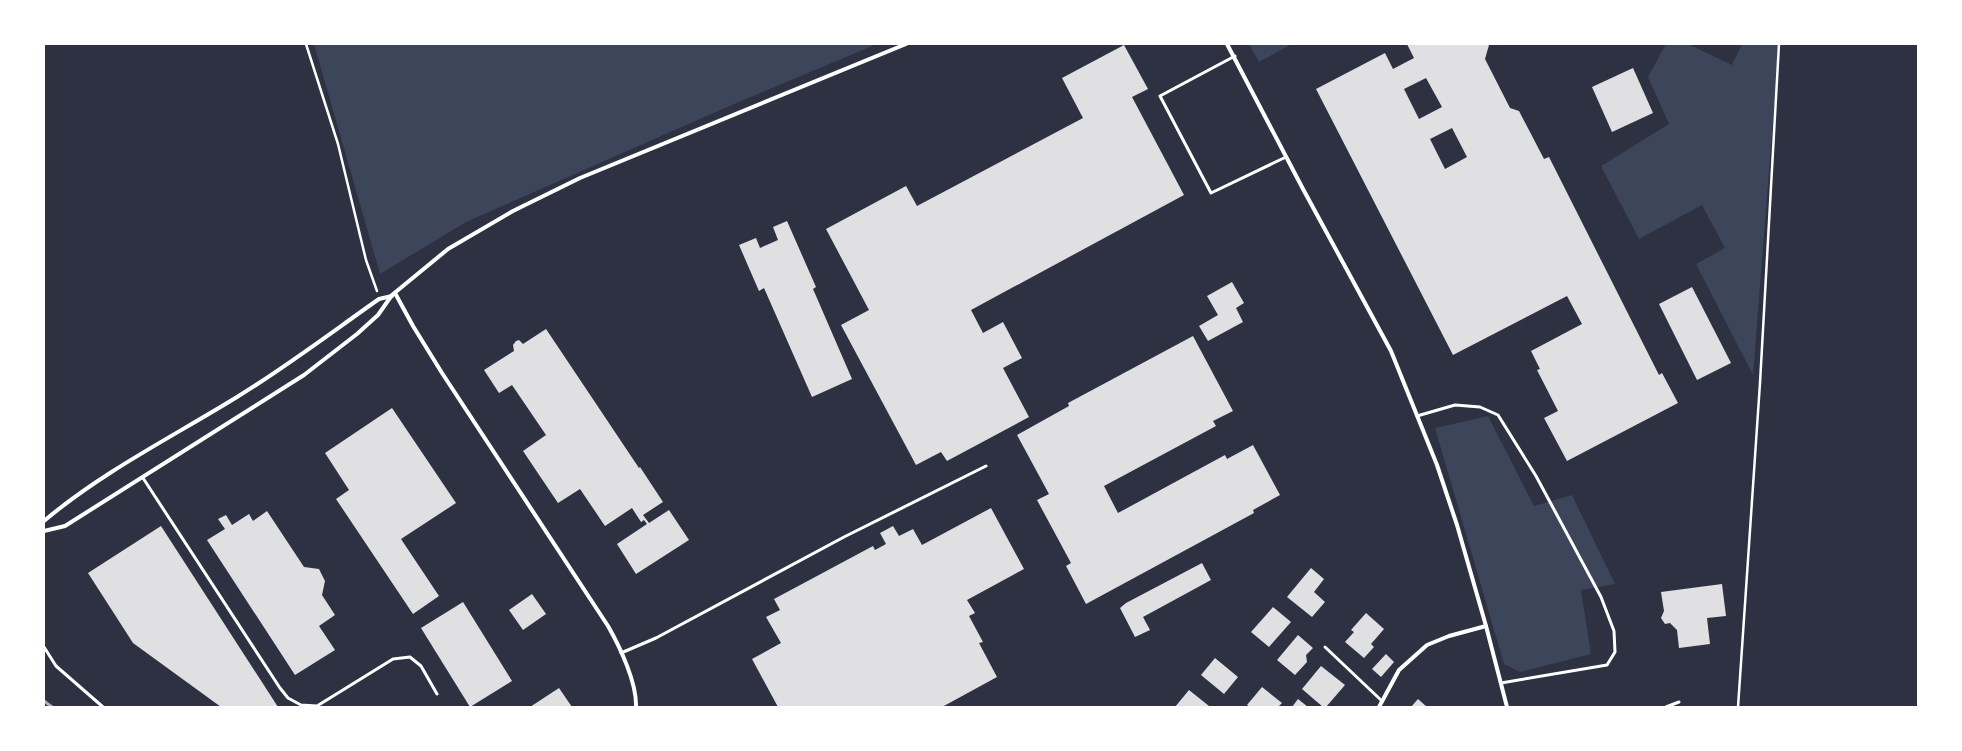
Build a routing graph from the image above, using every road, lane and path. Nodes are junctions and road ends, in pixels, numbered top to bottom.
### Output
1 (306, 44) edge
2 (906, 44) edge
3 (1228, 44) edge
4 (1779, 44) edge
5 (1235, 56) junction
6 (1286, 157) junction
7 (394, 294) junction
8 (379, 299) junction
9 (1417, 416) junction
10 (986, 466) dead end
11 (143, 478) junction
12 (44, 521) edge
13 (44, 531) edge
14 (1486, 626) junction
15 (44, 647) edge
16 (1326, 647) dead end
17 (620, 652) junction
18 (1501, 683) junction
19 (437, 694) dead end
20 (1382, 701) junction
21 (1679, 702) dead end
22 (103, 707) edge
23 (636, 707) edge
24 (1379, 707) edge
25 (1507, 707) edge
26 (1666, 707) edge
27 (1738, 707) edge

1 - 8 path
2 - 7 street
3 - 5 street
4 - 27 path
5 - 6 street
5 - 6 lane
6 - 9 street
7 - 8 street
7 - 11 street
7 - 17 street
8 - 12 street
9 - 14 street
9 - 18 lane
10 - 17 lane
11 - 13 street
11 - 19 lane
14 - 18 street
14 - 20 street
15 - 22 lane
16 - 20 lane
17 - 23 street
18 - 25 street
20 - 24 street
21 - 26 lane

